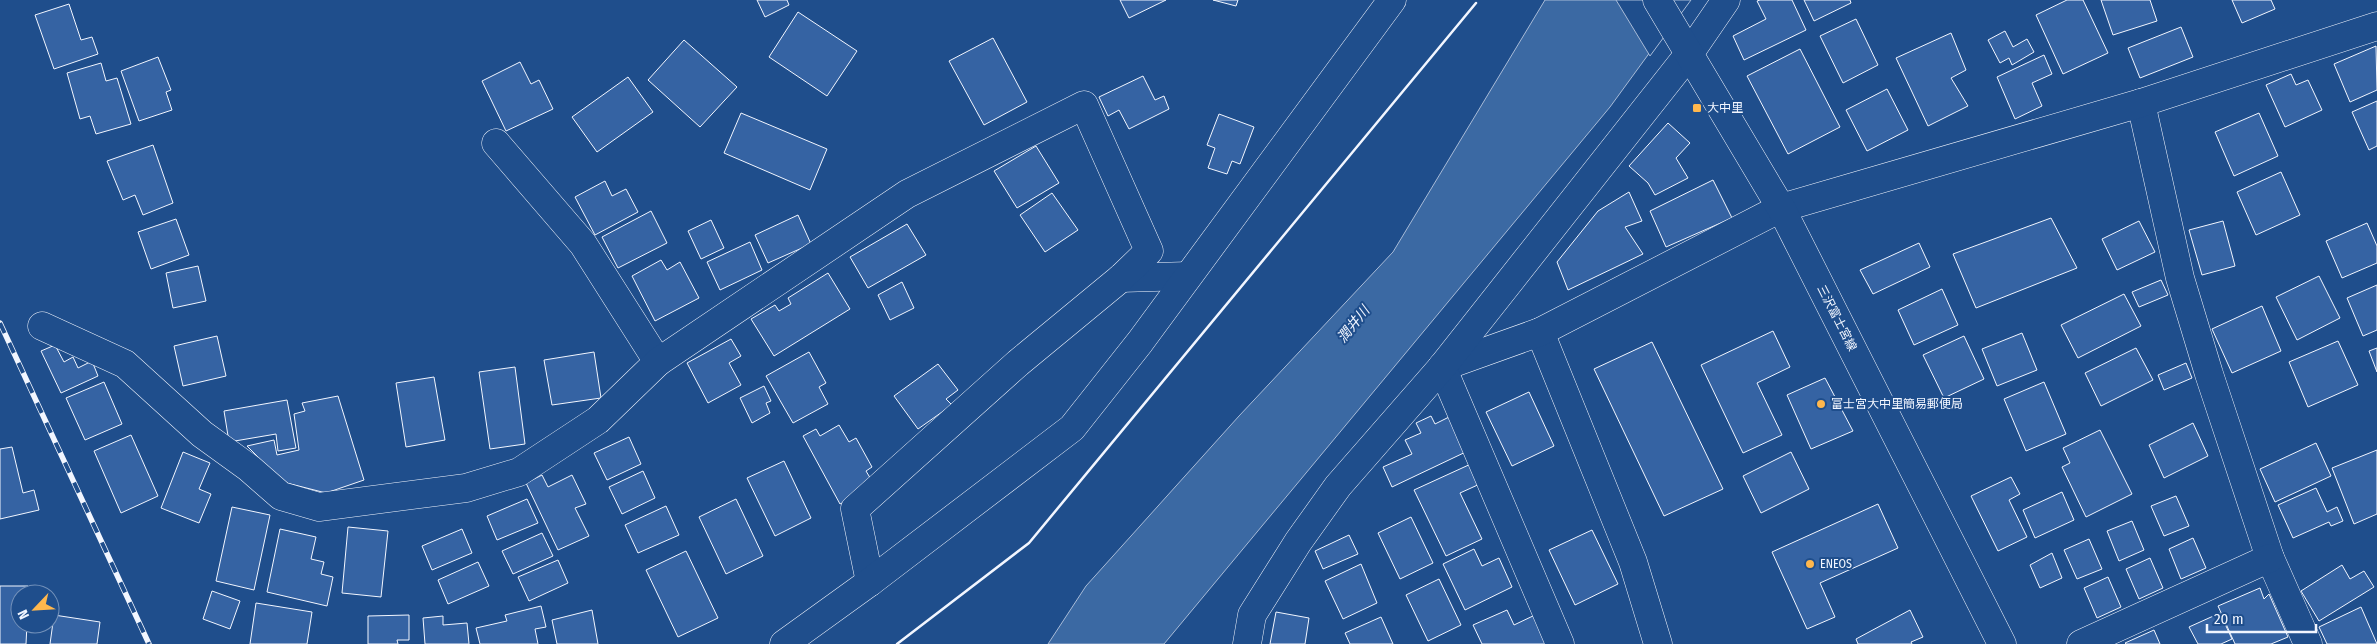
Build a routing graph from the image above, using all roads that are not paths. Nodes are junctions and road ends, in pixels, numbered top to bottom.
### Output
1 (1392, 0) edge
2 (1658, 0) edge
3 (1726, 0) edge
4 (2377, 26) edge
5 (1685, 45) junction
6 (2142, 103) junction
7 (496, 143) dead end
8 (1781, 208) junction
9 (1188, 276) junction
10 (1121, 278) junction
11 (42, 326) dead end
12 (1540, 332) junction
13 (658, 362) junction
14 (1442, 367) junction
15 (2270, 558) junction
16 (870, 582) junction
17 (784, 644) edge
18 (1247, 644) edge
19 (1560, 644) edge
20 (1658, 644) edge
21 (2002, 644) edge
22 (2081, 644) edge
23 (2308, 644) edge

1 - 9 street
2 - 5 street, 三沢富士宮線
3 - 5 street
4 - 6 street
5 - 8 street, 三沢富士宮線
5 - 14 street
6 - 8 street
6 - 15 street
7 - 13 street
8 - 12 street
8 - 21 street, 三沢富士宮線
9 - 10 street
9 - 16 street
10 - 13 street
10 - 16 street
11 - 13 street
12 - 14 street
12 - 20 street
14 - 18 street
14 - 19 street
15 - 22 street
15 - 23 street
16 - 17 street

